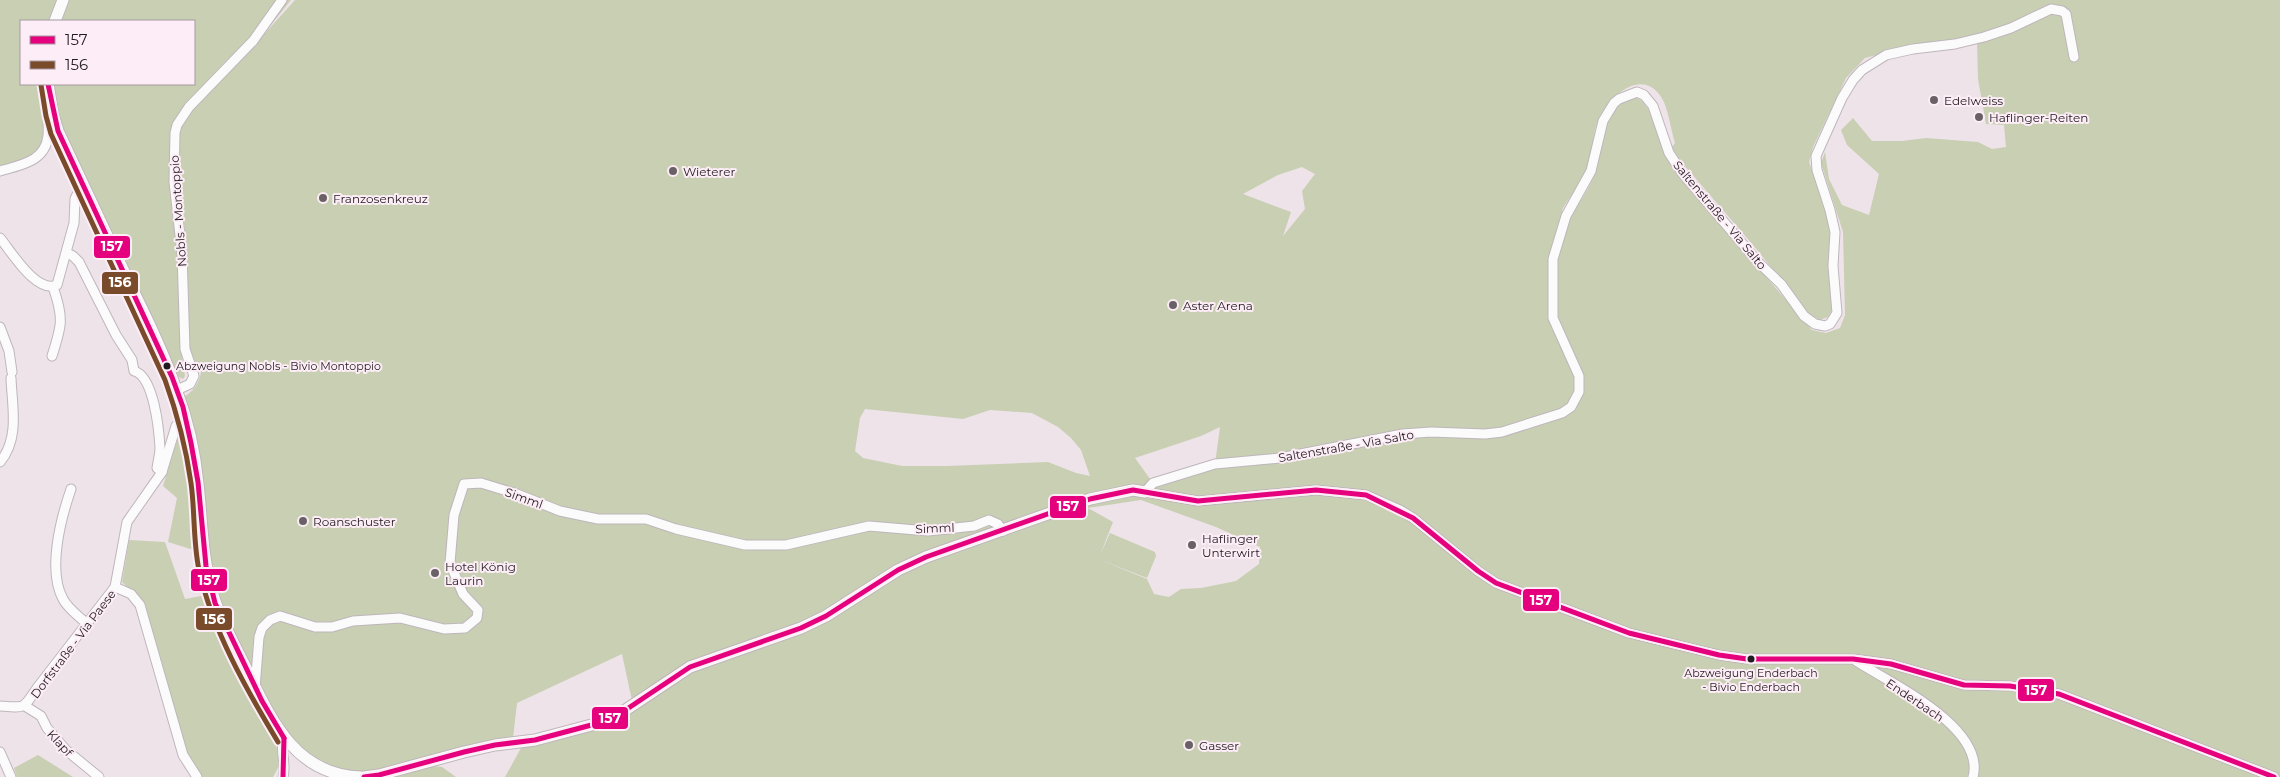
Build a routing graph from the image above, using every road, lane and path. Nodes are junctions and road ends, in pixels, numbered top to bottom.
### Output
1 (63, 0) edge
2 (282, 0) edge
3 (55, 20) edge
4 (2074, 57) dead end
5 (48, 85) edge
6 (50, 102) junction
7 (0, 171) edge
8 (82, 183) junction
9 (0, 238) edge
10 (66, 254) junction
11 (52, 287) junction
12 (0, 327) edge
13 (52, 356) dead end
14 (177, 390) junction
15 (186, 418) junction
16 (0, 462) edge
17 (162, 472) junction
18 (71, 489) dead end
19 (1146, 492) junction
20 (1003, 531) junction
21 (115, 587) junction
22 (87, 624) junction
23 (1852, 659) junction
24 (255, 688) junction
25 (0, 706) edge
26 (25, 706) junction
27 (284, 738) junction
28 (0, 752) edge
29 (11, 777) edge
30 (99, 777) edge
31 (197, 777) edge
32 (282, 777) edge
33 (351, 777) edge
34 (363, 777) edge
35 (1973, 777) edge
36 (2274, 777) edge

1 - 3 main road
2 - 14 street, Nobls - Montoppio
4 - 19 street, Saltenstraße - Via Salto
5 - 6 main road
6 - 7 street
6 - 8 main road
8 - 10 street
8 - 14 main road
9 - 11 street
10 - 11 street
10 - 17 street
11 - 13 street
12 - 16 street
14 - 15 main road
15 - 17 street
15 - 24 main road
17 - 21 street
18 - 22 street
19 - 20 main road
19 - 23 street
20 - 24 street, Simml
20 - 34 main road
21 - 22 street, Dorfstraße - Via Paese
21 - 31 street, Dorfstraße - Via Paese
22 - 26 street, Dorfstraße - Via Paese
23 - 35 street, Enderbach
23 - 36 street
24 - 27 main road
25 - 26 street, Dorfstraße - Via Paese
26 - 30 street, Klapf
27 - 32 street
27 - 33 main road
28 - 29 street
33 - 34 main road

